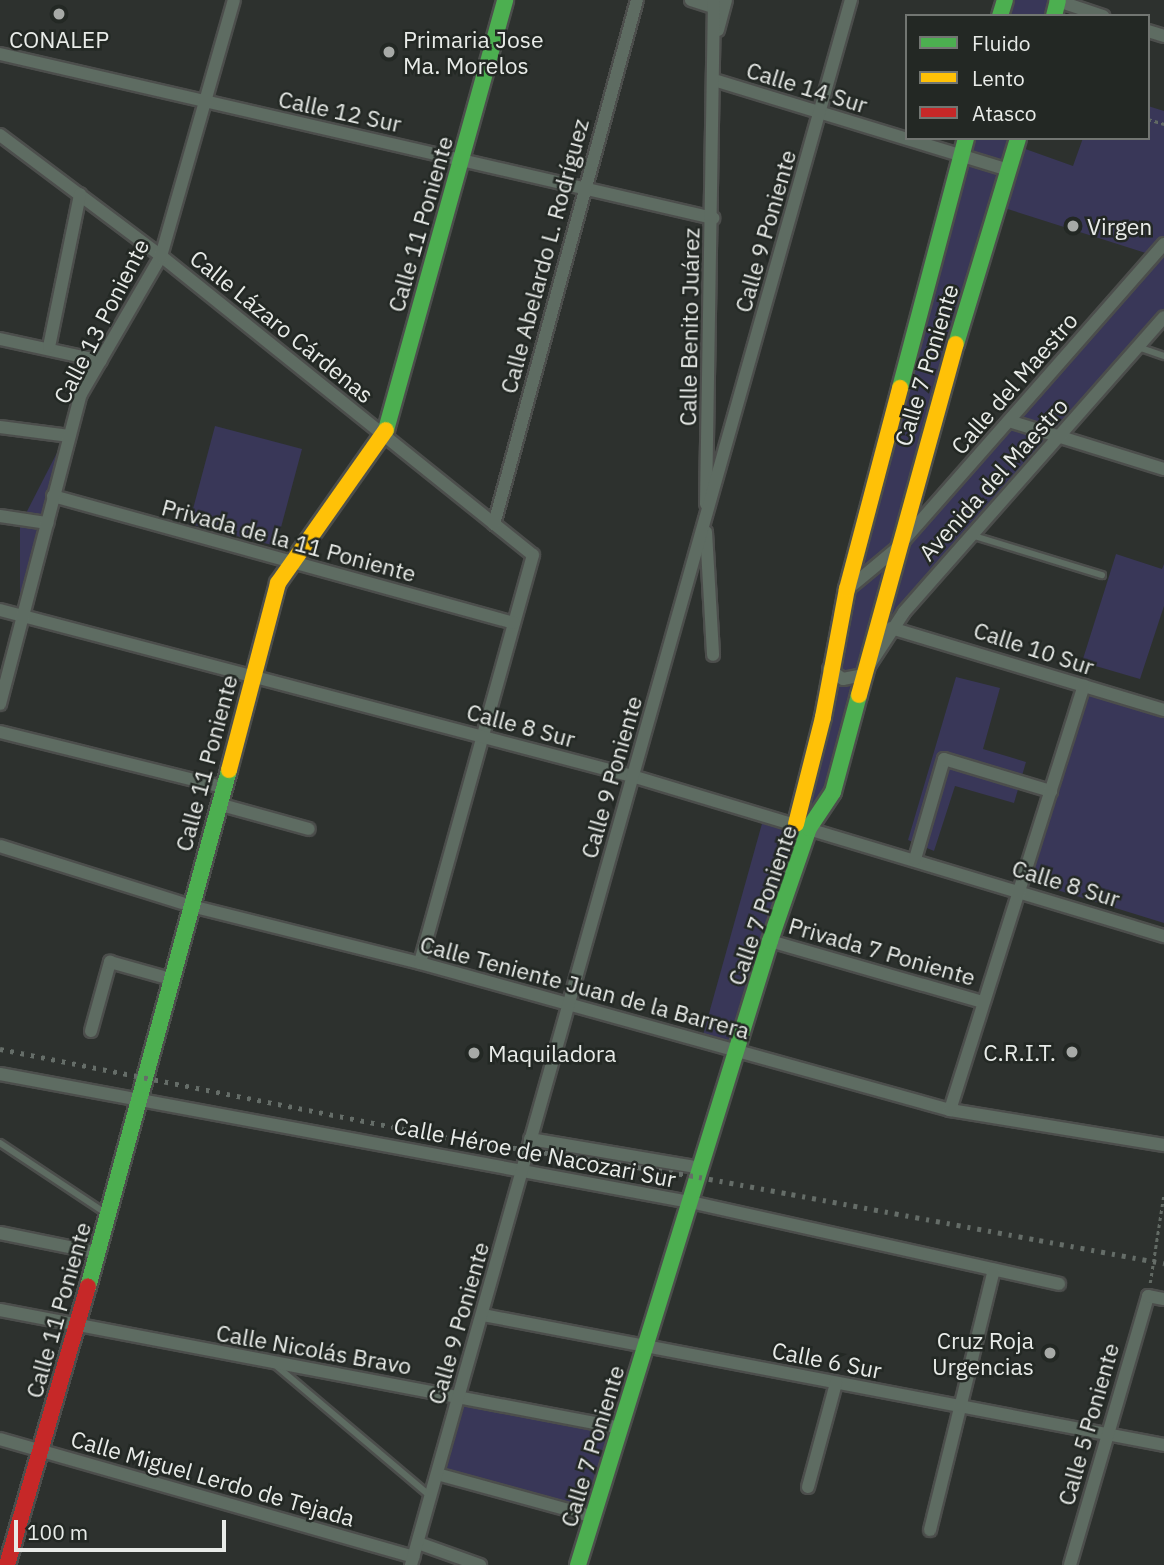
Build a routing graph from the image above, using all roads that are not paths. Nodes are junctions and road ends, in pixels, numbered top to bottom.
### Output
1 (234, 0) edge
2 (505, 0) edge
3 (637, 0) edge
4 (691, 0) edge
5 (851, 0) edge
6 (1057, 0) edge
7 (719, 4) edge
8 (1097, 14) edge
9 (0, 54) edge
10 (714, 80) junction
11 (205, 103) junction
12 (819, 114) junction
13 (0, 135) edge
14 (905, 139) edge
15 (910, 140) edge
16 (966, 140) edge
17 (1017, 140) edge
18 (962, 155) junction
19 (463, 158) junction
20 (1009, 170) junction
21 (584, 188) junction
22 (80, 194) junction
23 (713, 218) junction
24 (1164, 244) edge
25 (161, 256) junction
26 (1164, 317) edge
27 (0, 339) edge
28 (49, 347) junction
29 (1138, 347) junction
30 (1164, 356) edge
31 (100, 360) junction
32 (1009, 421) junction
33 (0, 427) edge
34 (69, 436) junction
35 (384, 436) junction
36 (1059, 436) junction
37 (1164, 468) edge
38 (53, 496) junction
39 (0, 516) edge
40 (47, 523) junction
41 (705, 523) junction
42 (494, 524) junction
43 (970, 535) junction
44 (895, 550) junction
45 (288, 563) junction
46 (1102, 575) dead end
47 (847, 589) junction
48 (0, 610) edge
49 (24, 613) junction
50 (514, 623) junction
51 (891, 628) junction
52 (713, 655) dead end
53 (829, 669) junction
54 (254, 674) junction
55 (863, 675) junction
56 (1084, 686) junction
57 (0, 704) edge
58 (1164, 710) edge
59 (0, 732) edge
60 (484, 737) junction
61 (632, 776) junction
62 (223, 787) junction
63 (1051, 791) junction
64 (218, 804) junction
65 (802, 826) junction
66 (309, 829) dead end
67 (0, 846) edge
68 (915, 859) junction
69 (1018, 890) junction
70 (191, 906) junction
71 (1164, 936) edge
72 (770, 941) junction
73 (420, 963) junction
74 (171, 979) junction
75 (983, 1002) junction
76 (568, 1005) junction
77 (91, 1031) dead end
78 (737, 1051) junction
79 (0, 1074) edge
80 (142, 1099) junction
81 (950, 1110) junction
82 (530, 1139) junction
83 (0, 1143) edge
84 (1164, 1145) edge
85 (701, 1168) junction
86 (522, 1170) junction
87 (690, 1202) junction
88 (109, 1215) junction
89 (0, 1233) edge
90 (98, 1254) junction
91 (994, 1270) junction
92 (1059, 1284) dead end
93 (1164, 1299) edge
94 (0, 1310) edge
95 (483, 1315) junction
96 (78, 1325) junction
97 (647, 1347) junction
98 (274, 1364) junction
99 (836, 1383) junction
100 (460, 1396) junction
101 (960, 1407) junction
102 (621, 1428) junction
103 (1108, 1434) junction
104 (0, 1439) edge
105 (1164, 1445) edge
106 (40, 1451) junction
107 (438, 1474) junction
108 (808, 1487) dead end
109 (431, 1497) junction
110 (594, 1517) junction
111 (930, 1531) dead end
112 (418, 1543) junction
113 (413, 1561) edge
114 (7, 1565) edge
115 (480, 1565) edge
116 (578, 1565) edge
117 (1070, 1565) edge

1 - 11 street, Calle 13 Poniente
2 - 19 main road, Calle 11 Poniente
3 - 21 street, Calle Abelardo L. Rodríguez
4 - 7 street
5 - 12 street, Calle 9 Poniente
6 - 8 street
7 - 10 street, Calle Benito Juárez
9 - 11 street, Calle 12 Sur
10 - 12 street, Calle 14 Sur
10 - 23 street, Calle Benito Juárez
11 - 19 street, Calle 12 Sur
11 - 25 street, Calle 13 Poniente
12 - 14 street, Calle 14 Sur
12 - 41 street, Calle 9 Poniente
13 - 22 street, Calle Lázaro Cárdenas
15 - 18 street, Calle 14 Sur
16 - 18 main road, Calle 7 Poniente
17 - 20 main road, Calle 7 Poniente
18 - 20 street, Calle 14 Sur
18 - 47 main road, Calle 7 Poniente
19 - 21 street, Calle 12 Sur
19 - 35 main road, Calle 11 Poniente
20 - 44 main road, Calle 7 Poniente
21 - 23 street, Calle 12 Sur
21 - 42 street, Calle Abelardo L. Rodríguez
22 - 25 street, Calle Lázaro Cárdenas
22 - 28 street
23 - 41 street, Calle Benito Juárez
24 - 32 street, Calle del Maestro
25 - 31 street, Calle 13 Poniente
25 - 35 street, Calle Lázaro Cárdenas
26 - 29 street, Avenida del Maestro
27 - 28 street
28 - 31 street
29 - 30 lane
29 - 36 street, Avenida del Maestro
31 - 34 street, Calle 13 Poniente
32 - 36 street
32 - 44 street, Calle del Maestro
33 - 34 street
34 - 38 street, Calle 13 Poniente
35 - 42 street, Calle Lázaro Cárdenas
35 - 45 main road, Calle 11 Poniente
36 - 37 street
36 - 43 street, Avenida del Maestro
38 - 40 street, Calle 13 Poniente
38 - 45 street, Privada de la 11 Poniente
39 - 40 street
40 - 49 street, Calle 13 Poniente
41 - 52 street, Calle Benito Juárez
41 - 61 street, Calle 9 Poniente
42 - 50 street, Calle Lázaro Cárdenas
43 - 46 lane
43 - 51 street, Avenida del Maestro
44 - 47 street, Calle del Maestro
44 - 55 main road, Calle 7 Poniente
45 - 50 street, Privada de la 11 Poniente
45 - 54 main road, Calle 11 Poniente
47 - 53 main road, Calle 7 Poniente
48 - 49 street, Calle 8 Sur
49 - 54 street, Calle 8 Sur
49 - 57 street, Calle 13 Poniente
50 - 60 street
51 - 55 street, Avenida del Maestro
51 - 56 street, Calle 10 Sur
53 - 55 street
53 - 65 main road, Calle 7 Poniente
54 - 60 street, Calle 8 Sur
54 - 62 main road, Calle 11 Poniente
55 - 65 main road, Calle 7 Poniente
56 - 58 street, Calle 10 Sur
56 - 63 street
59 - 62 street
60 - 61 street, Calle 8 Sur
60 - 73 street
61 - 65 street, Calle 8 Sur
61 - 76 street, Calle 9 Poniente
62 - 64 main road, Calle 11 Poniente
63 - 68 street
63 - 69 street
64 - 66 street
64 - 70 main road, Calle 11 Poniente
65 - 68 street, Calle 8 Sur
65 - 72 main road, Calle 7 Poniente
67 - 70 street, Calle Teniente Juan de la Barrera
68 - 69 street, Calle 8 Sur
69 - 71 street, Calle 8 Sur
69 - 75 street
70 - 73 street, Calle Teniente Juan de la Barrera
70 - 74 main road, Calle 11 Poniente
72 - 75 street, Privada 7 Poniente
72 - 78 main road, Calle 7 Poniente
73 - 76 street, Calle Teniente Juan de la Barrera
74 - 77 street
74 - 80 main road, Calle 11 Poniente
75 - 81 street
76 - 78 street, Calle Teniente Juan de la Barrera
76 - 82 street, Calle 9 Poniente
78 - 81 street, Calle Teniente Juan de la Barrera
78 - 85 main road, Calle 7 Poniente
79 - 80 street, Calle Héroe de Nacozari Sur
80 - 86 street, Calle Héroe de Nacozari Sur
80 - 88 main road, Calle 11 Poniente
81 - 84 street, Calle Teniente Juan de la Barrera
82 - 85 street
82 - 86 street, Calle 9 Poniente
83 - 88 lane
85 - 87 main road, Calle 7 Poniente
86 - 87 street, Calle Héroe de Nacozari Sur
86 - 95 street, Calle 9 Poniente
87 - 91 street, Calle Héroe de Nacozari Sur
87 - 97 main road, Calle 7 Poniente
88 - 90 main road, Calle 11 Poniente
89 - 90 street
90 - 96 main road, Calle 11 Poniente
91 - 92 street, Calle Héroe de Nacozari Sur
91 - 101 street
93 - 103 street, Calle 5 Poniente
94 - 96 street, Calle Nicolás Bravo
95 - 97 street, Calle 6 Sur
95 - 100 street, Calle 9 Poniente
96 - 98 street, Calle Nicolás Bravo
96 - 106 main road, Calle 11 Poniente
97 - 99 street, Calle 6 Sur
97 - 102 main road, Calle 7 Poniente
98 - 100 street, Calle Nicolás Bravo
98 - 109 lane
99 - 101 street, Calle 6 Sur
99 - 108 street
100 - 102 street, Calle Nicolás Bravo
100 - 107 street, Calle 9 Poniente
101 - 103 street, Calle 6 Sur
101 - 111 street
102 - 110 main road, Calle 7 Poniente
103 - 105 street, Calle 6 Sur
103 - 117 street, Calle 5 Poniente
104 - 106 street, Calle Miguel Lerdo de Tejada
106 - 113 street, Calle Miguel Lerdo de Tejada
106 - 114 main road, Calle 11 Poniente
107 - 109 street, Calle 9 Poniente
107 - 110 street
109 - 112 street, Calle 9 Poniente
110 - 116 main road, Calle 7 Poniente
112 - 113 street, Calle 9 Poniente
112 - 115 street

